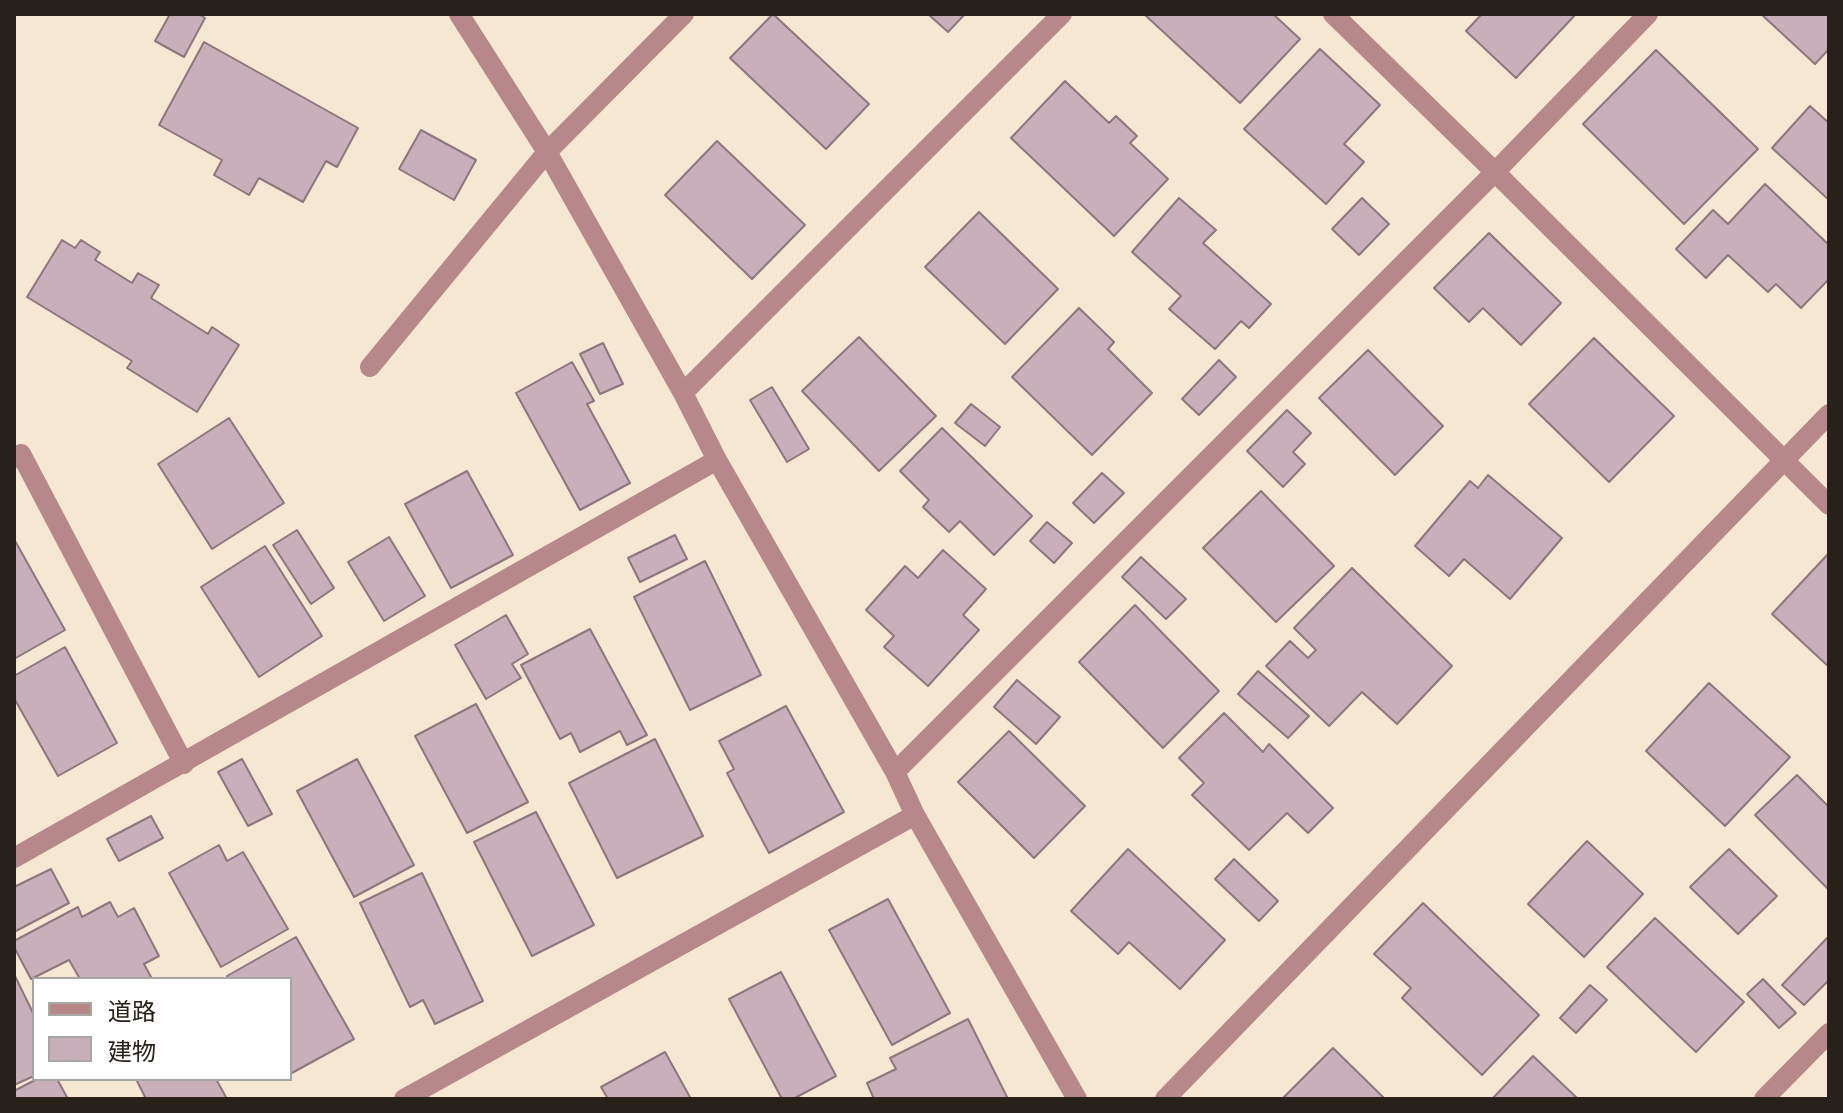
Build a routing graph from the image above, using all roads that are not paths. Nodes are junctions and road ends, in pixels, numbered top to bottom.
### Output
1 (459, 14) edge
2 (684, 14) edge
3 (1062, 14) edge
4 (1333, 14) edge
5 (1648, 14) edge
6 (547, 152) junction
7 (1495, 172) junction
8 (370, 367) dead end
9 (683, 393) junction
10 (1829, 414) edge
11 (14, 458) edge
12 (717, 460) junction
13 (1783, 460) junction
14 (1829, 505) edge
15 (184, 764) junction
16 (895, 772) junction
17 (915, 815) junction
18 (14, 858) edge
19 (1829, 1033) edge
20 (404, 1099) edge
21 (1077, 1099) edge
22 (1165, 1099) edge
23 (1764, 1099) edge

1 - 6 street
2 - 6 street
3 - 9 street
4 - 7 street
5 - 7 street
6 - 8 street
6 - 9 street
7 - 13 street
7 - 16 street
9 - 12 street
10 - 13 street
11 - 15 street
12 - 15 street
12 - 16 street
13 - 14 street
13 - 22 street
15 - 18 street
16 - 17 street
17 - 20 street
17 - 21 street
19 - 23 street

